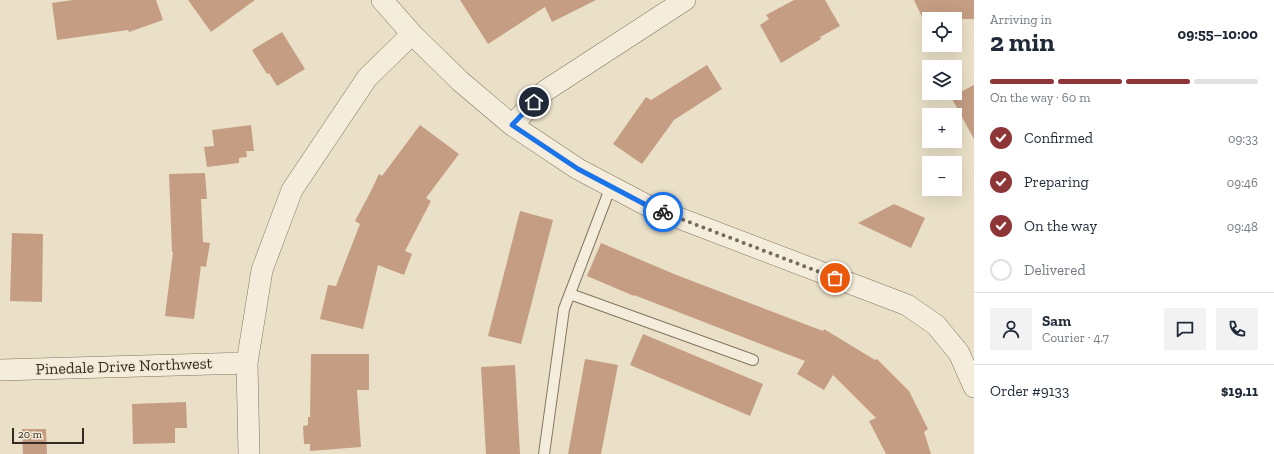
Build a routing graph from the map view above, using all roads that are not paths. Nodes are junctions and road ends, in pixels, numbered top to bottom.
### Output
1 (382, 0) edge
2 (685, 0) edge
3 (412, 34) junction
4 (512, 125) junction
5 (611, 186) junction
6 (570, 294) junction
7 (753, 360) dead end
8 (247, 363) junction
9 (0, 370) edge
10 (974, 387) edge
11 (249, 454) edge
12 (544, 454) edge

1 - 3 street
2 - 4 street
3 - 4 street
3 - 8 street
4 - 5 street
5 - 6 lane
5 - 10 street
6 - 7 lane
6 - 12 lane
8 - 9 street, Pinedale Drive Northwest
8 - 11 street

